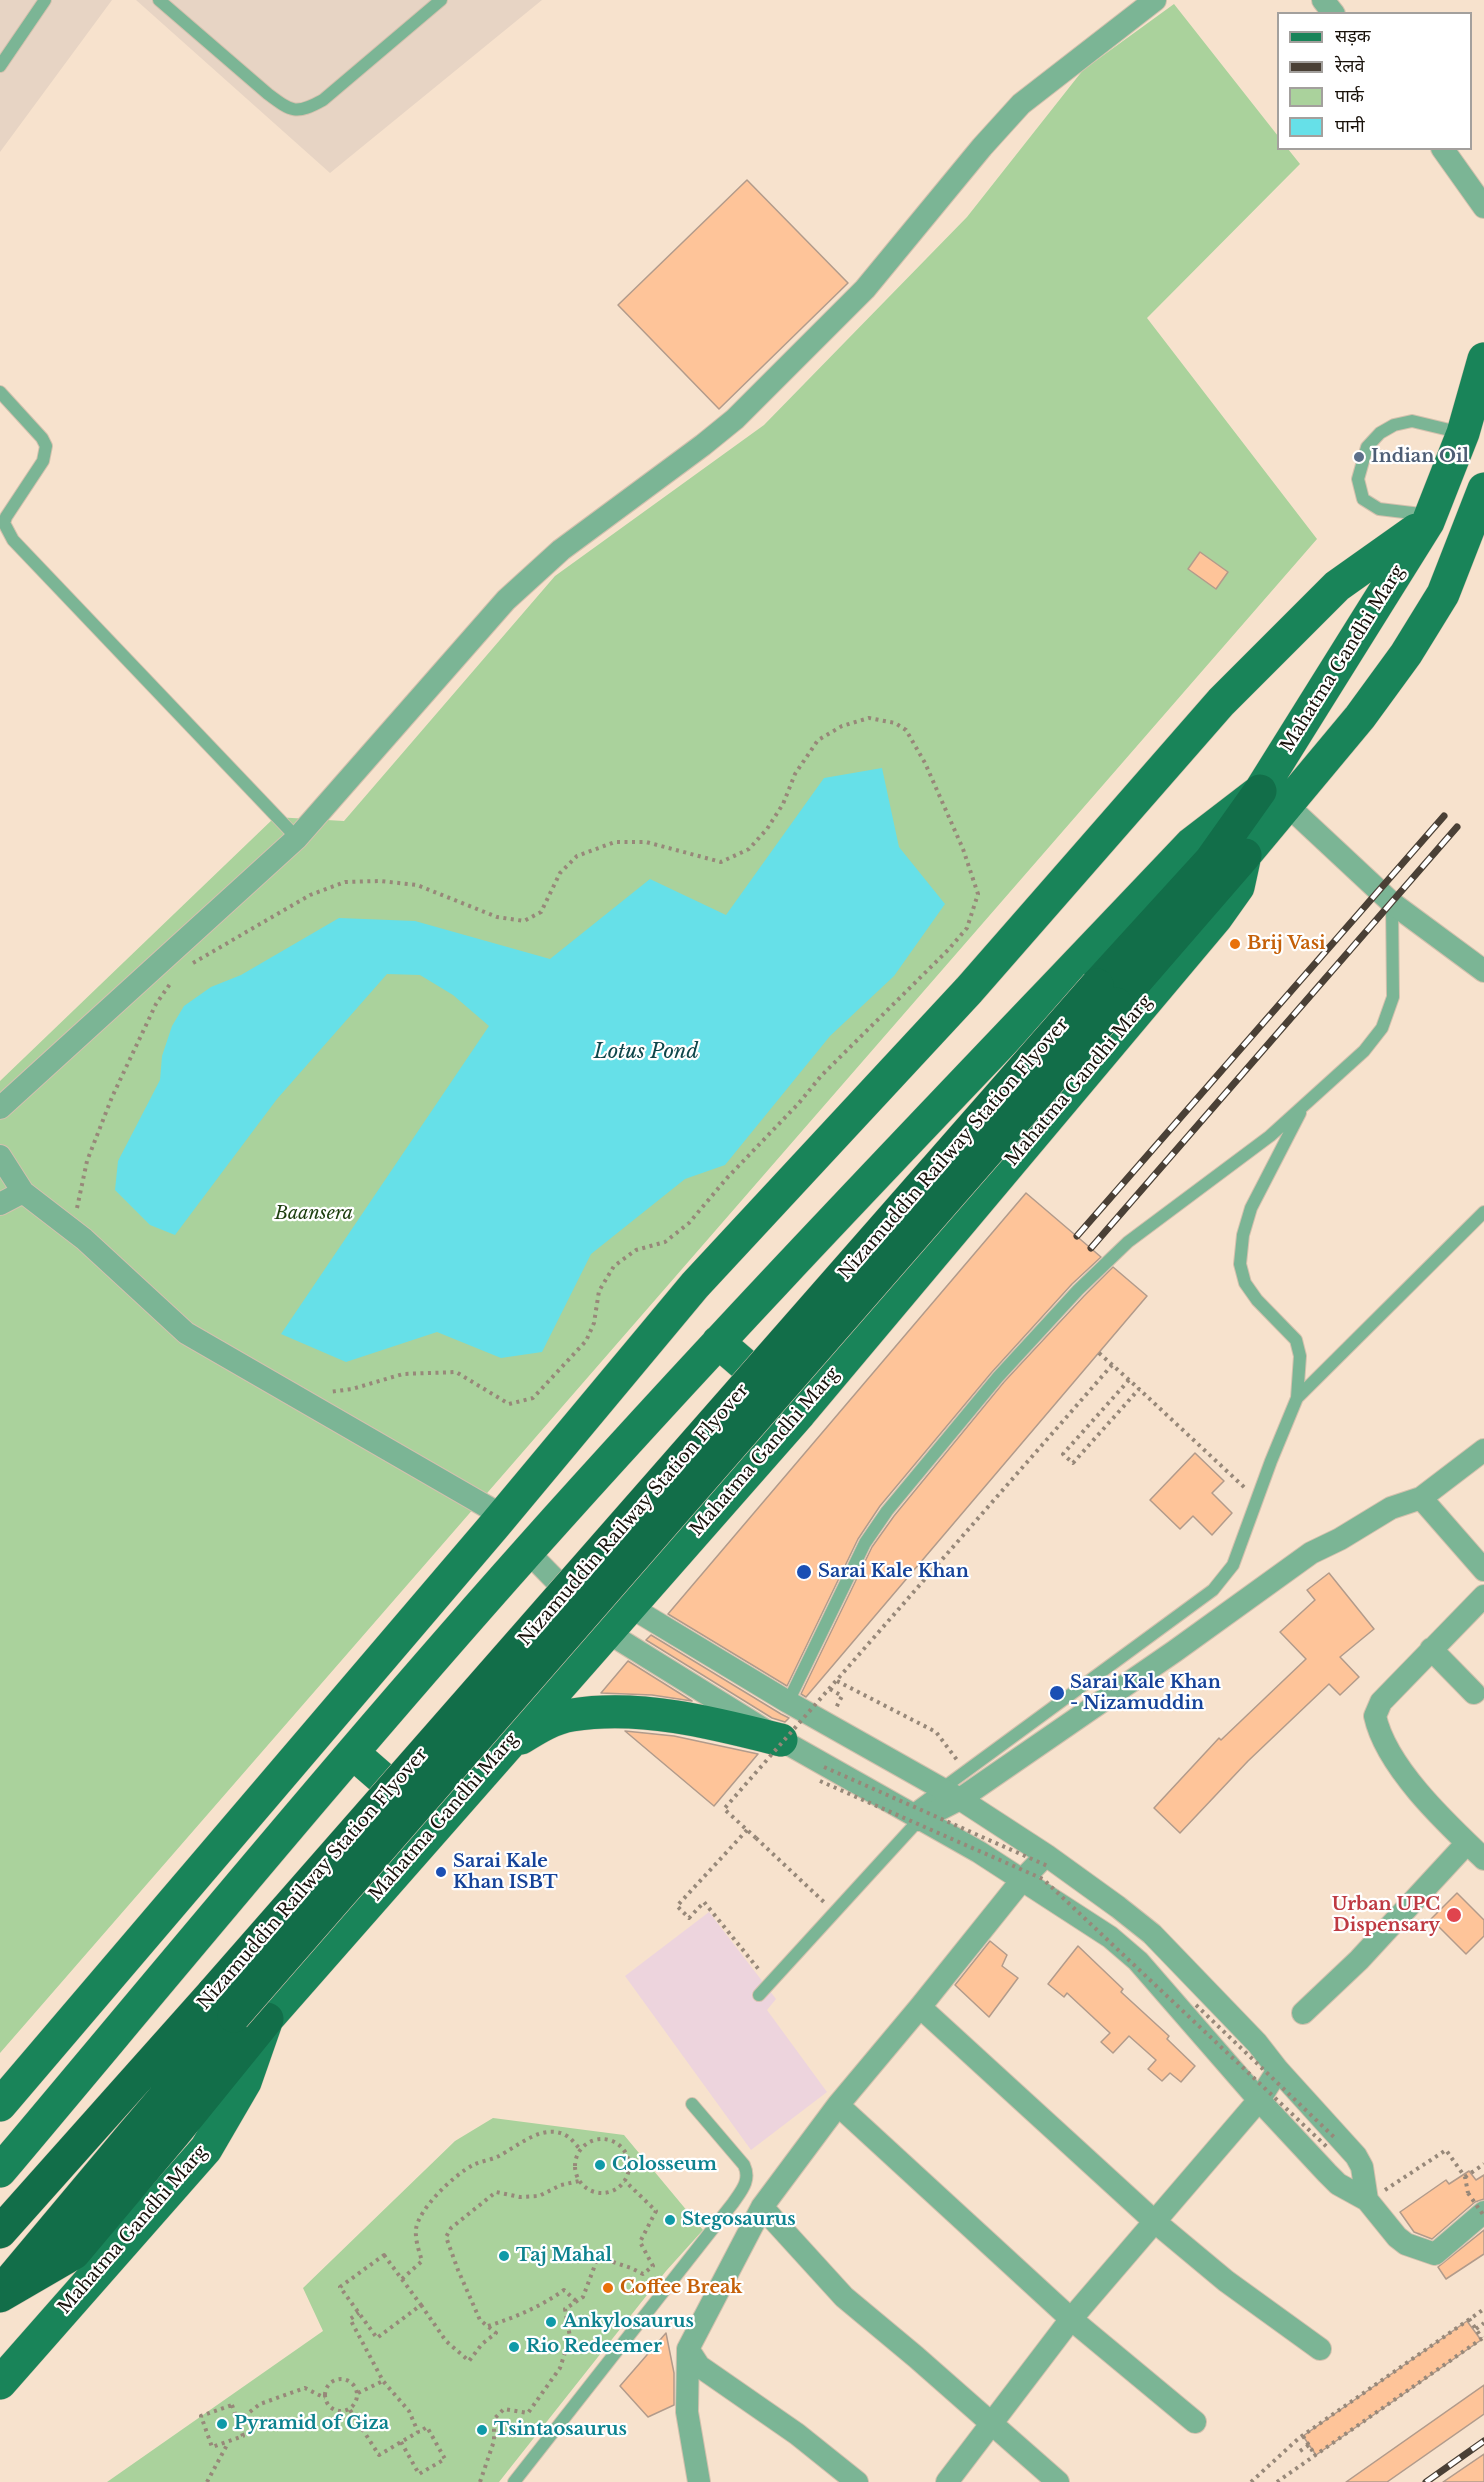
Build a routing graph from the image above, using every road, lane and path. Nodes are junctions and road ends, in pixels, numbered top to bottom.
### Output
1 (45, 0) edge
2 (159, 0) edge
3 (441, 0) edge
4 (1155, 0) edge
5 (1323, 0) edge
6 (1332, 12) edge
7 (0, 66) edge
8 (1443, 150) edge
9 (1484, 207) edge
10 (1484, 359) edge
11 (0, 392) edge
12 (1463, 433) junction
13 (1484, 489) edge
14 (1429, 519) junction
15 (1274, 798) junction
16 (297, 838) junction
17 (1245, 855) junction
18 (1392, 903) junction
19 (188, 967) dead end
20 (1484, 971) edge
21 (172, 981) dead end
22 (1107, 994) junction
23 (1305, 1104) junction
24 (0, 1108) edge
25 (0, 1156) edge
26 (23, 1192) junction
27 (0, 1204) edge
28 (1484, 1212) edge
29 (70, 1229) junction
30 (718, 1342) junction
31 (1099, 1353) dead end
32 (1112, 1365) junction
33 (1129, 1380) junction
34 (1139, 1389) junction
35 (1297, 1398) junction
36 (317, 1409) junction
37 (800, 1413) junction
38 (1484, 1450) edge
39 (1421, 1498) junction
40 (1257, 1500) junction
41 (503, 1516) junction
42 (528, 1552) junction
43 (1484, 1570) edge
44 (1484, 1596) edge
45 (630, 1605) junction
46 (607, 1632) junction
47 (1431, 1648) junction
48 (837, 1681) junction
49 (830, 1689) junction
50 (1474, 1693) dead end
51 (842, 1696) dead end
52 (788, 1702) junction
53 (781, 1740) junction
54 (504, 1748) junction
55 (353, 1753) junction
56 (824, 1767) dead end
57 (965, 1772) junction
58 (820, 1781) dead end
59 (952, 1793) junction
60 (914, 1816) junction
61 (436, 1826) junction
62 (747, 1830) junction
63 (1467, 1843) junction
64 (1484, 1859) edge
65 (1048, 1861) junction
66 (1022, 1880) junction
67 (834, 1912) junction
68 (770, 1984) junction
69 (759, 1995) dead end
70 (1196, 2006) dead end
71 (920, 2007) junction
72 (1303, 2013) dead end
73 (267, 2019) junction
74 (1278, 2070) junction
75 (1259, 2100) junction
76 (692, 2104) dead end
77 (0, 2105) edge
78 (838, 2105) junction
79 (1335, 2138) dead end
80 (1327, 2147) dead end
81 (580, 2149) junction
82 (1484, 2164) edge
83 (0, 2171) edge
84 (1465, 2176) junction
85 (1404, 2179) dead end
86 (579, 2181) junction
87 (625, 2181) junction
88 (1367, 2200) junction
89 (762, 2207) junction
90 (1484, 2214) edge
91 (1154, 2221) junction
92 (0, 2232) edge
93 (402, 2279) junction
94 (0, 2295) edge
95 (576, 2301) junction
96 (421, 2305) junction
97 (1484, 2309) edge
98 (359, 2313) junction
99 (1071, 2319) junction
100 (1470, 2319) junction
101 (1484, 2323) edge
102 (488, 2326) junction
103 (1476, 2329) junction
104 (1483, 2338) edge
105 (688, 2349) junction
106 (1320, 2349) dead end
107 (383, 2381) junction
108 (0, 2383) edge
109 (358, 2393) junction
110 (325, 2398) junction
111 (350, 2410) junction
112 (238, 2421) junction
113 (1195, 2422) dead end
114 (991, 2425) junction
115 (418, 2432) junction
116 (1303, 2436) junction
117 (228, 2441) junction
118 (401, 2442) junction
119 (1309, 2445) junction
120 (1300, 2451) dead end
121 (1316, 2455) junction
122 (207, 2482) edge
123 (480, 2482) edge
124 (514, 2482) edge
125 (699, 2482) edge
126 (857, 2482) edge
127 (947, 2482) edge
128 (1058, 2482) edge
129 (1251, 2482) edge
130 (1277, 2482) edge

1 - 7 lane
2 - 3 lane
4 - 16 street
5 - 6 street
8 - 9 street
10 - 12 main road, Mahatma Gandhi Marg
11 - 16 lane
12 - 14 main road, Mahatma Gandhi Marg
12 - 14 lane
13 - 15 main road, Mahatma Gandhi Marg
14 - 15 main road, Mahatma Gandhi Marg
14 - 41 main road
15 - 17 main road, Mahatma Gandhi Marg
15 - 18 street
15 - 22 highway, Nizamuddin Railway Station Flyover
15 - 30 main road, Mahatma Gandhi Marg
16 - 24 street
17 - 22 highway, Nizamuddin Railway Station Flyover
17 - 37 main road, Mahatma Gandhi Marg
18 - 20 street
18 - 23 lane
19 - 36 path
21 - 29 path
22 - 92 highway, Nizamuddin Railway Station Flyover, bridge
22 - 94 highway, Nizamuddin Railway Station Flyover, bridge
23 - 35 lane
23 - 52 lane
25 - 26 street
26 - 27 street
26 - 29 street
28 - 35 lane
29 - 36 street
30 - 37 main road
30 - 42 main road, Mahatma Gandhi Marg
31 - 32 path
32 - 33 path
32 - 48 path, bridge
33 - 34 path
33 - 34 path
34 - 40 path
35 - 40 lane
36 - 41 street
37 - 45 main road, Mahatma Gandhi Marg
38 - 39 street
39 - 43 street
39 - 59 street
40 - 57 lane
41 - 77 main road
42 - 45 street
42 - 46 street
42 - 55 main road, Mahatma Gandhi Marg
44 - 47 street
45 - 46 main road, Mahatma Gandhi Marg
45 - 52 street
46 - 53 street
46 - 54 main road, Mahatma Gandhi Marg
47 - 50 street
47 - 63 street
48 - 49 path, bridge
48 - 57 path
49 - 51 path
49 - 62 path, bridge
52 - 59 street
53 - 54 main road
53 - 60 street
54 - 61 main road, Mahatma Gandhi Marg
55 - 61 main road
55 - 83 main road, Mahatma Gandhi Marg
56 - 65 path, bridge
57 - 59 lane
58 - 80 path, bridge
59 - 60 street
59 - 65 street
60 - 66 street
60 - 67 lane
61 - 73 main road, Mahatma Gandhi Marg
62 - 67 path, bridge
62 - 68 path
63 - 64 street
63 - 72 street
65 - 66 street
65 - 74 street
66 - 71 street
66 - 75 street
67 - 68 lane
68 - 69 lane
70 - 79 path, bridge
71 - 78 street
71 - 91 street
73 - 94 highway
73 - 108 main road, Mahatma Gandhi Marg
74 - 75 street
74 - 88 street
75 - 88 street
75 - 91 street
76 - 124 lane
78 - 89 street
78 - 99 street
81 - 86 path
81 - 87 path
81 - 93 path
82 - 84 path
84 - 85 path
84 - 90 path, bridge
86 - 87 path
86 - 102 path
87 - 95 path
88 - 90 street
89 - 105 street
89 - 114 street
91 - 99 street
91 - 106 street
93 - 96 path
93 - 98 path
95 - 102 path
95 - 123 path
96 - 98 path
96 - 102 path
97 - 100 path
98 - 107 path
99 - 113 street
99 - 114 street
100 - 103 path
100 - 116 path
101 - 103 path
103 - 104 path
104 - 121 path
105 - 125 street
105 - 126 street
107 - 109 path
107 - 115 path
109 - 110 path
109 - 111 path
110 - 111 path
110 - 112 path
111 - 118 path
112 - 117 path
112 - 117 path
114 - 127 street
114 - 128 street
115 - 118 path
115 - 118 path
116 - 119 path
116 - 129 path
117 - 122 path
119 - 120 path
119 - 121 path
121 - 130 path

